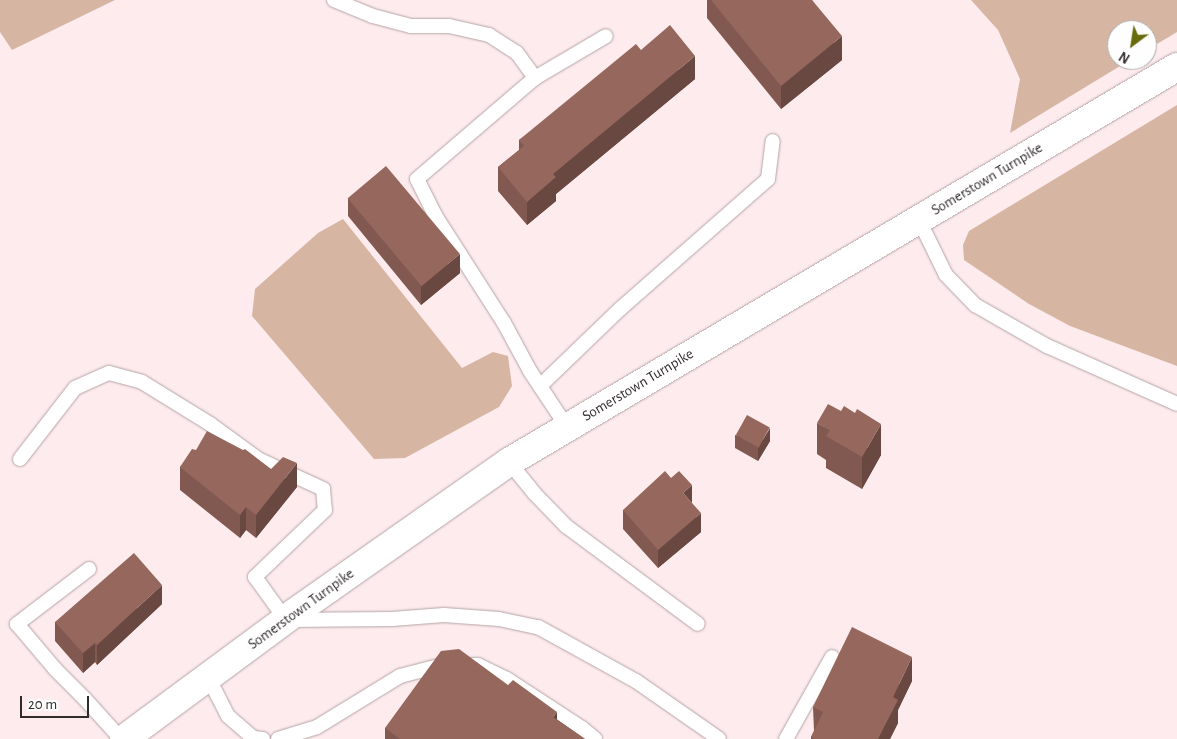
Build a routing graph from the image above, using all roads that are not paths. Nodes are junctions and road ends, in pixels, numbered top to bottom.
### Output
1 (334, 0) edge
2 (606, 36) dead end
3 (1177, 68) edge
4 (535, 78) junction
5 (773, 142) dead end
6 (918, 220) junction
7 (540, 386) junction
8 (1177, 404) edge
9 (566, 427) junction
10 (20, 459) dead end
11 (509, 462) junction
12 (89, 569) dead end
13 (286, 620) junction
14 (698, 624) dead end
15 (832, 657) dead end
16 (208, 677) junction
17 (122, 739) edge
18 (263, 739) edge
19 (278, 739) edge
20 (595, 739) edge
21 (719, 739) edge
22 (786, 739) edge

1 - 4 lane
2 - 4 lane
3 - 6 main road, Somerstown Turnpike
4 - 7 lane
5 - 7 lane
6 - 8 lane
6 - 9 main road, Somerstown Turnpike
7 - 9 lane
9 - 11 main road, Somerstown Turnpike
10 - 13 lane
11 - 13 main road, Somerstown Turnpike
11 - 14 lane
12 - 17 lane
13 - 16 main road, Somerstown Turnpike
13 - 21 lane
15 - 22 lane
16 - 17 main road, Somerstown Turnpike
16 - 18 lane
19 - 20 lane

